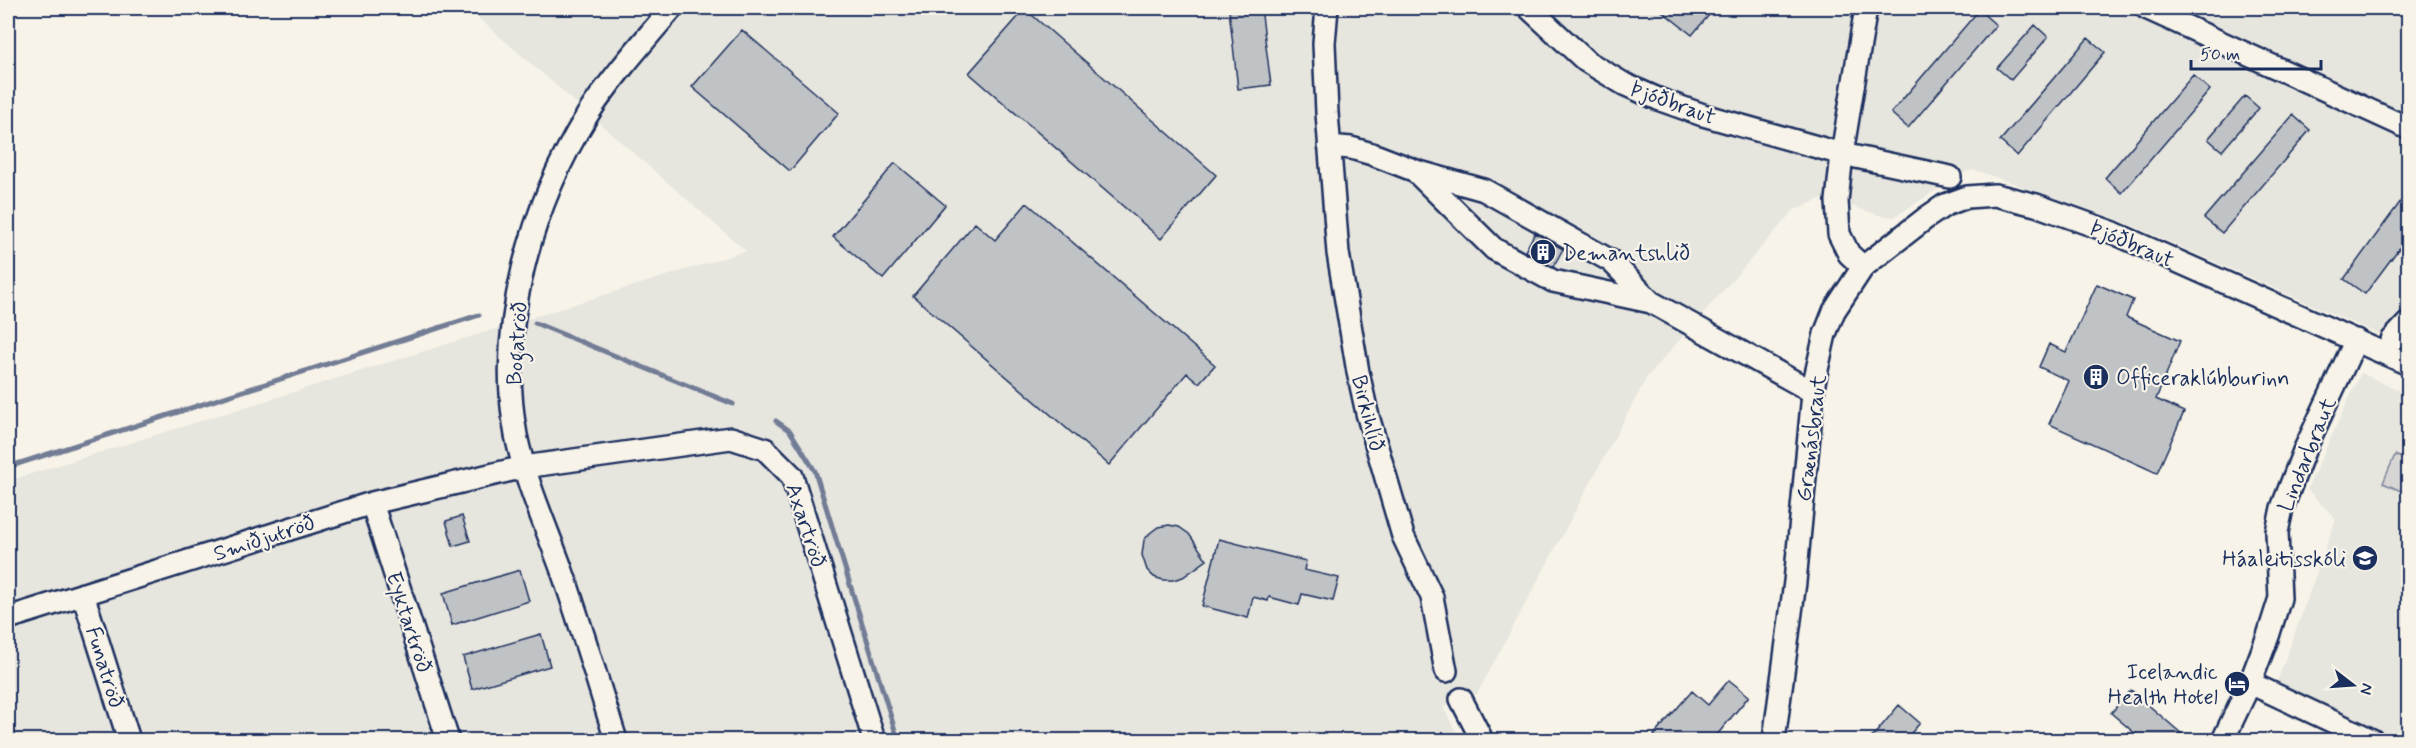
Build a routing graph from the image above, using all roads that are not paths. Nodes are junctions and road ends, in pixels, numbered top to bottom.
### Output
1 (672, 8) edge
2 (1327, 8) edge
3 (1529, 8) edge
4 (1866, 8) edge
5 (2146, 8) edge
6 (2409, 128) edge
7 (1329, 146) junction
8 (1842, 154) junction
9 (1416, 171) junction
10 (1950, 177) dead end
11 (1863, 267) junction
12 (1652, 302) junction
13 (2409, 323) edge
14 (2356, 340) junction
15 (2392, 340) dead end
16 (2409, 364) edge
17 (1813, 392) junction
18 (524, 467) junction
19 (372, 502) junction
20 (83, 594) junction
21 (8, 618) edge
22 (1446, 671) dead end
23 (2250, 683) junction
24 (1461, 699) dead end
25 (129, 741) edge
26 (448, 741) edge
27 (616, 741) edge
28 (874, 741) edge
29 (1482, 741) edge
30 (1774, 741) edge
31 (2223, 741) edge
32 (2372, 741) edge

1 - 18 street, Bogatröð
2 - 7 street, Birkihlíð
3 - 8 street, Þjóðbraut
4 - 8 street
5 - 6 street
7 - 9 street
7 - 22 street, Birkihlíð
8 - 10 street
8 - 11 street
9 - 12 street
9 - 12 street
11 - 14 street, Þjóðbraut
11 - 17 street, Grænásbraut
12 - 17 street
13 - 15 street
14 - 16 street, Þjóðbraut
14 - 23 street, Lindarbraut
17 - 30 street, Grænásbraut
18 - 19 street, Smiðjutröð
18 - 27 street, Bogatröð
18 - 28 street, Axartröð
19 - 20 street, Smiðjutröð
19 - 26 street, Eyktartröð
20 - 21 street, Smiðjutröð
20 - 25 street, Funatröð
23 - 31 street, Lindarbraut
23 - 32 street
24 - 29 street

